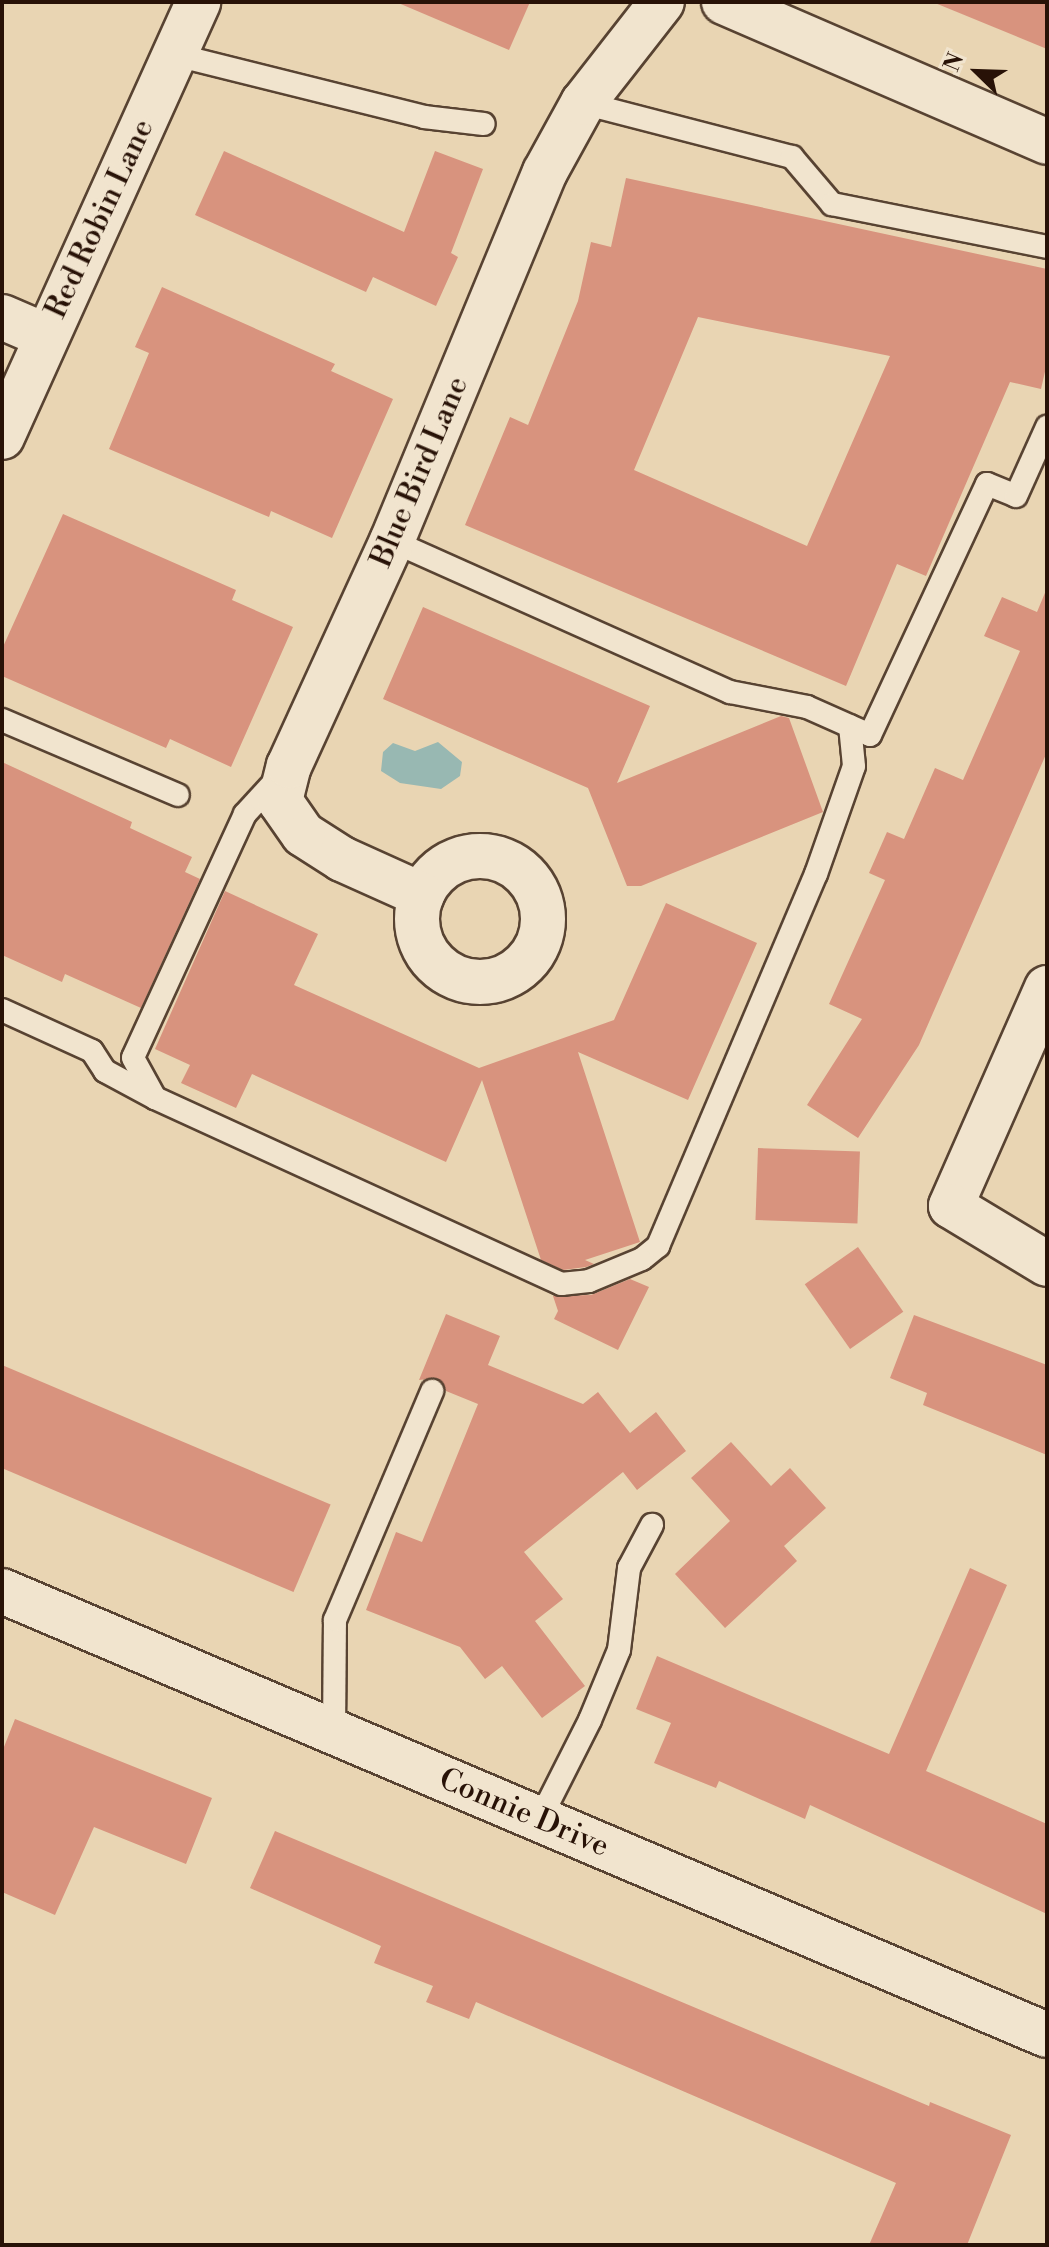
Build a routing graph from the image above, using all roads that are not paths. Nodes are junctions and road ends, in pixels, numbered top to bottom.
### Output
1 (198, 2) edge
2 (662, 2) edge
3 (724, 2) edge
4 (176, 55) junction
5 (583, 103) junction
6 (484, 124) dead end
7 (1047, 142) edge
8 (1047, 247) edge
9 (2, 317) edge
10 (46, 336) junction
11 (1047, 427) edge
12 (2, 437) edge
13 (392, 541) junction
14 (2, 720) edge
15 (850, 726) junction
16 (289, 766) junction
17 (178, 795) dead end
18 (422, 895) dead end
19 (1047, 988) edge
20 (2, 1010) edge
21 (155, 1098) junction
22 (1047, 1264) edge
23 (432, 1391) dead end
24 (652, 1525) dead end
25 (2, 1591) edge
26 (334, 1732) junction
27 (540, 1819) junction
28 (1047, 2035) edge

1 - 4 street, Red Robin Lane
2 - 5 street, Blue Bird Lane
3 - 7 street
4 - 6 lane
4 - 10 street, Red Robin Lane
5 - 8 lane
5 - 13 street, Blue Bird Lane
9 - 10 street
10 - 12 street, Red Robin Lane
11 - 15 lane
13 - 15 lane
13 - 16 street, Blue Bird Lane
14 - 17 lane
15 - 21 lane
16 - 18 street, Blue Bird Lane
16 - 21 lane
19 - 22 street
20 - 21 lane
23 - 26 lane
24 - 27 lane
25 - 26 street, Connie Drive
26 - 27 street, Connie Drive
27 - 28 street, Connie Drive

